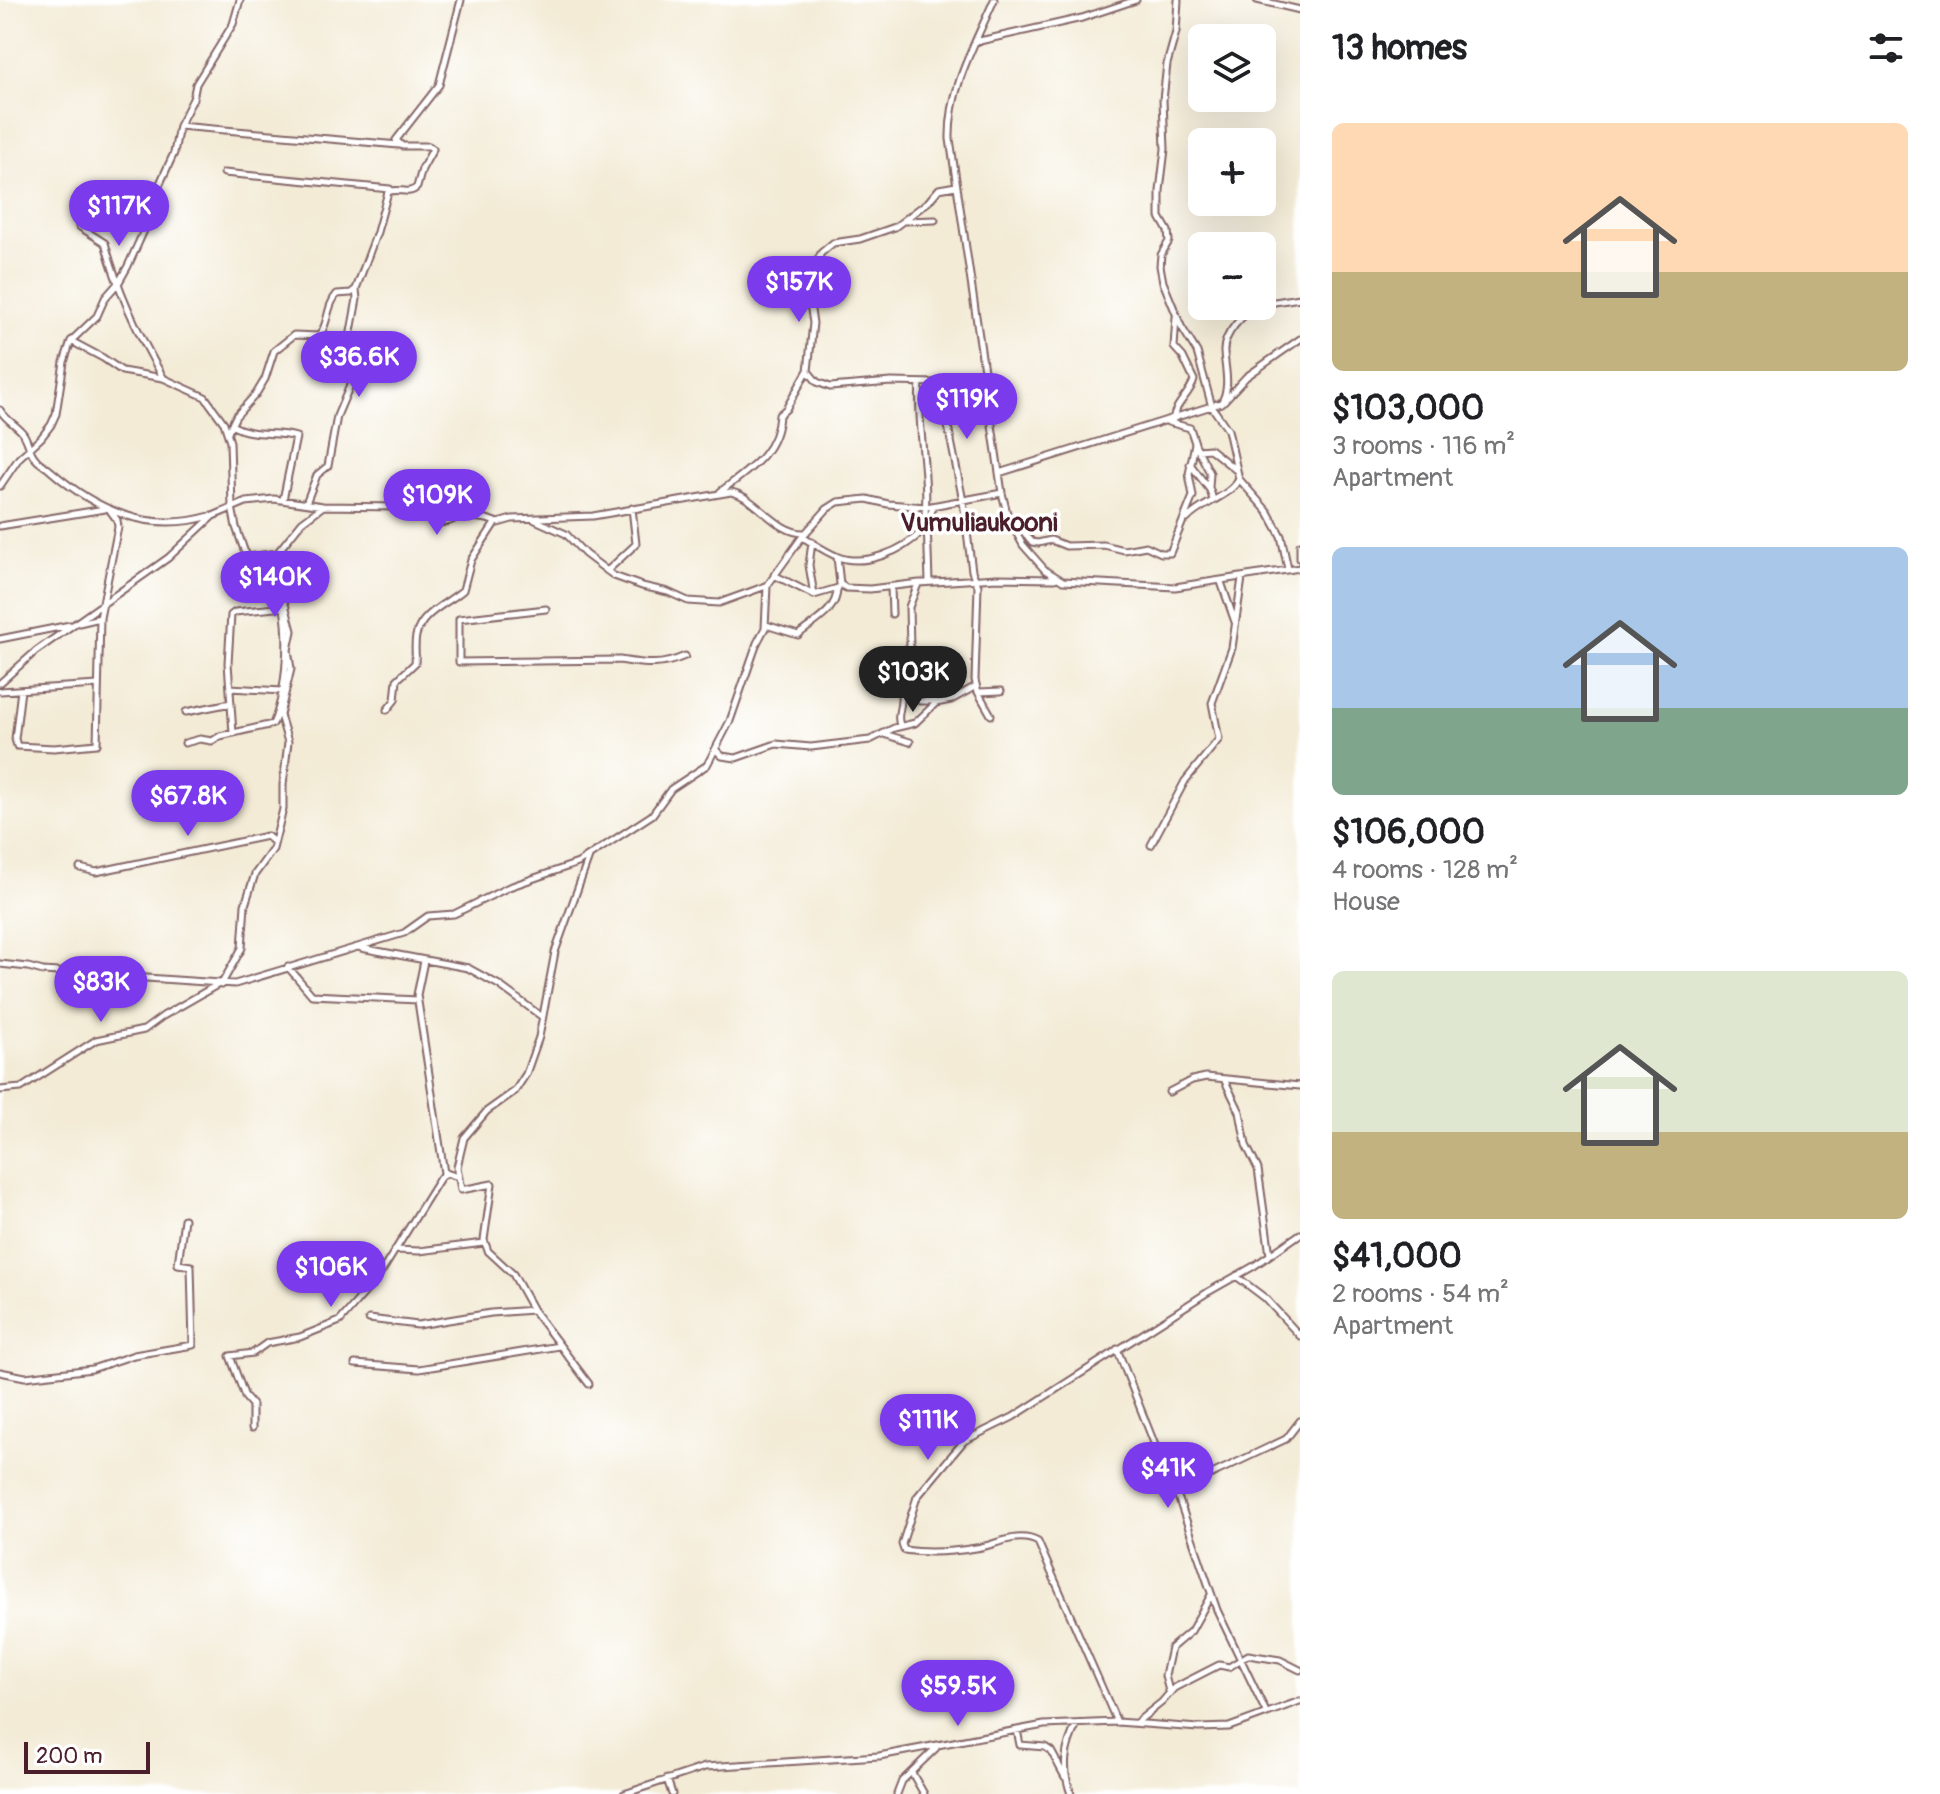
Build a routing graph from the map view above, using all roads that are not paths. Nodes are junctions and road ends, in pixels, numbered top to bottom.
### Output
1 (240, 0) edge
2 (461, 0) edge
3 (994, 0) edge
4 (1136, 0) edge
5 (1178, 0) edge
6 (1257, 0) edge
7 (1300, 10) edge
8 (975, 42) junction
9 (179, 126) junction
10 (400, 145) junction
11 (224, 173) dead end
12 (956, 186) junction
13 (393, 189) junction
14 (935, 220) dead end
15 (904, 221) junction
16 (80, 227) dead end
17 (119, 282) junction
18 (356, 289) junction
19 (1300, 298) edge
20 (1276, 302) edge
21 (1175, 308) junction
22 (1239, 320) edge
23 (1300, 339) edge
24 (71, 341) junction
25 (808, 371) junction
26 (163, 378) junction
27 (920, 383) junction
28 (946, 383) junction
29 (985, 384) junction
30 (1223, 401) junction
31 (1212, 407) junction
32 (0, 410) edge
33 (1170, 420) junction
34 (231, 425) junction
35 (228, 432) junction
36 (1196, 447) junction
37 (28, 448) junction
38 (1190, 463) junction
39 (1236, 470) junction
40 (999, 473) junction
41 (1239, 479) junction
42 (0, 486) edge
43 (1209, 488) junction
44 (719, 493) junction
45 (1002, 493) junction
46 (283, 500) junction
47 (1213, 500) junction
48 (963, 501) junction
49 (306, 503) junction
50 (323, 506) junction
51 (935, 506) junction
52 (232, 507) junction
53 (926, 507) junction
54 (632, 508) junction
55 (107, 509) junction
56 (213, 516) junction
57 (532, 518) junction
58 (1183, 522) junction
59 (495, 523) junction
60 (0, 526) edge
61 (1013, 528) junction
62 (804, 535) junction
63 (812, 542) junction
64 (1300, 545) edge
65 (248, 557) junction
66 (837, 557) junction
67 (1300, 559) edge
68 (1300, 568) edge
69 (1288, 569) junction
70 (607, 571) junction
71 (774, 575) junction
72 (1242, 578) junction
73 (976, 579) junction
74 (1056, 579) junction
75 (929, 582) junction
76 (1221, 582) junction
77 (919, 583) junction
78 (767, 586) junction
79 (891, 587) junction
80 (840, 588) junction
81 (277, 594) junction
82 (814, 595) junction
83 (102, 606) junction
84 (285, 608) junction
85 (273, 609) junction
86 (546, 609) dead end
87 (892, 614) dead end
88 (100, 618) junction
89 (73, 624) junction
90 (1235, 624) junction
91 (766, 625) junction
92 (0, 639) edge
93 (685, 656) dead end
94 (0, 683) edge
95 (98, 685) junction
96 (901, 686) junction
97 (230, 688) junction
98 (977, 689) junction
99 (21, 690) junction
100 (0, 691) edge
101 (282, 691) junction
102 (1001, 691) dead end
103 (939, 701) junction
104 (231, 703) junction
105 (387, 710) dead end
106 (186, 712) dead end
107 (991, 715) dead end
108 (900, 725) junction
109 (233, 733) junction
110 (883, 733) junction
111 (910, 742) dead end
112 (185, 743) dead end
113 (715, 749) junction
114 (275, 842) junction
115 (1151, 845) dead end
116 (589, 857) junction
117 (80, 868) dead end
118 (359, 947) junction
119 (424, 961) junction
120 (0, 964) edge
121 (288, 967) junction
122 (220, 985) junction
123 (418, 1000) junction
124 (542, 1017) junction
125 (1224, 1079) junction
126 (1300, 1086) edge
127 (0, 1090) edge
128 (1169, 1092) dead end
129 (444, 1173) junction
130 (458, 1177) junction
131 (184, 1219) dead end
132 (1300, 1234) edge
133 (484, 1243) junction
134 (396, 1250) junction
135 (1270, 1255) junction
136 (1236, 1276) junction
137 (533, 1310) junction
138 (369, 1319) dead end
139 (1300, 1336) edge
140 (559, 1346) junction
141 (1117, 1349) junction
142 (355, 1364) dead end
143 (0, 1372) edge
144 (589, 1384) dead end
145 (1300, 1421) edge
146 (252, 1428) dead end
147 (1176, 1491) junction
148 (1211, 1595) junction
149 (1242, 1659) junction
150 (1300, 1670) edge
151 (1169, 1691) junction
152 (1300, 1701) edge
153 (1266, 1712) junction
154 (1117, 1722) junction
155 (1136, 1723) junction
156 (1077, 1724) junction
157 (1017, 1730) junction
158 (937, 1747) junction
159 (912, 1773) junction
160 (1065, 1777) junction
161 (667, 1779) junction
162 (624, 1794) edge
163 (672, 1794) edge
164 (897, 1794) edge
165 (924, 1794) edge
166 (1071, 1794) edge

1 - 9 street
2 - 10 street
3 - 8 street
4 - 8 street
5 - 21 street
6 - 7 street
8 - 12 street
9 - 10 street
9 - 17 street
10 - 13 street
11 - 13 street
12 - 15 street
12 - 29 street
13 - 18 street
14 - 15 street
15 - 25 street
16 - 17 street
17 - 24 street
17 - 26 street
18 - 34 street
18 - 49 street
19 - 20 street
21 - 31 street
21 - 33 street
22 - 30 street
23 - 30 street
24 - 26 street
24 - 37 street
25 - 27 street
25 - 44 street
26 - 35 street
27 - 28 street
27 - 53 street
28 - 29 street
28 - 48 street
29 - 40 street
30 - 31 street
31 - 33 street
31 - 39 street
32 - 37 street
33 - 36 street
33 - 40 street
34 - 35 street
34 - 46 street
35 - 52 street
36 - 38 street
36 - 39 street
36 - 43 street
37 - 42 street
37 - 55 street
38 - 43 street
38 - 58 street
39 - 41 street
40 - 45 street
41 - 47 street
41 - 69 street
43 - 47 street
44 - 54 street
44 - 62 street
45 - 48 street
45 - 61 street
46 - 49 street
46 - 52 street
47 - 58 street
48 - 51 street
48 - 73 street
49 - 50 street
50 - 59 street
50 - 65 street
51 - 53 street
51 - 75 street
52 - 56 street
52 - 65 street
53 - 62 street
53 - 66 street
54 - 57 street
54 - 70 street
55 - 56 street
55 - 60 street
55 - 83 street
56 - 83 street
57 - 59 street
57 - 70 street
58 - 61 street
59 - 105 street
61 - 74 street
62 - 63 street
62 - 71 street
63 - 66 street
63 - 82 street
64 - 67 street
65 - 81 street
66 - 80 street
68 - 69 street
69 - 72 street
70 - 78 street
71 - 78 street
71 - 82 street
72 - 76 street
72 - 90 street
73 - 74 street
73 - 75 street
73 - 98 street
74 - 76 street
75 - 77 street
76 - 90 street
77 - 79 street
77 - 96 street
78 - 91 street
79 - 80 street
79 - 87 street
80 - 82 street
80 - 91 street
81 - 84 street
81 - 85 street
83 - 88 street
83 - 89 street
84 - 85 street
84 - 101 street
84 - 114 street
85 - 97 street
86 - 93 street
88 - 89 street
88 - 95 street
89 - 92 street
89 - 94 street
90 - 115 street
91 - 113 street
95 - 99 street
95 - 99 street
96 - 103 street
96 - 108 street
97 - 101 street
97 - 104 street
98 - 102 street
98 - 103 street
98 - 107 street
99 - 100 street
101 - 109 street
103 - 108 street
104 - 106 street
104 - 109 street
108 - 110 street
109 - 112 street
110 - 111 street
110 - 113 street
113 - 116 street
114 - 117 street
114 - 122 street
116 - 118 street
116 - 124 street
118 - 119 street
118 - 121 street
119 - 123 street
119 - 124 street
120 - 122 street
121 - 122 street
121 - 123 street
122 - 127 street
123 - 129 street
124 - 130 street
125 - 126 street
125 - 128 street
125 - 135 street
129 - 130 street
129 - 134 street
130 - 133 street
131 - 143 street
132 - 135 street
133 - 134 street
133 - 137 street
134 - 146 street
135 - 136 street
136 - 139 street
136 - 141 street
137 - 138 street
137 - 140 street
140 - 142 street
140 - 144 street
141 - 147 street
141 - 154 street
145 - 147 street
147 - 148 street
148 - 149 street
148 - 151 street
149 - 150 street
149 - 151 street
149 - 153 street
151 - 155 street
152 - 153 street
153 - 155 street
154 - 155 street
154 - 156 street
156 - 157 street
156 - 160 street
157 - 158 street
157 - 160 street
158 - 159 street
158 - 161 street
159 - 164 street
159 - 165 street
160 - 166 street
161 - 162 street
161 - 163 street

